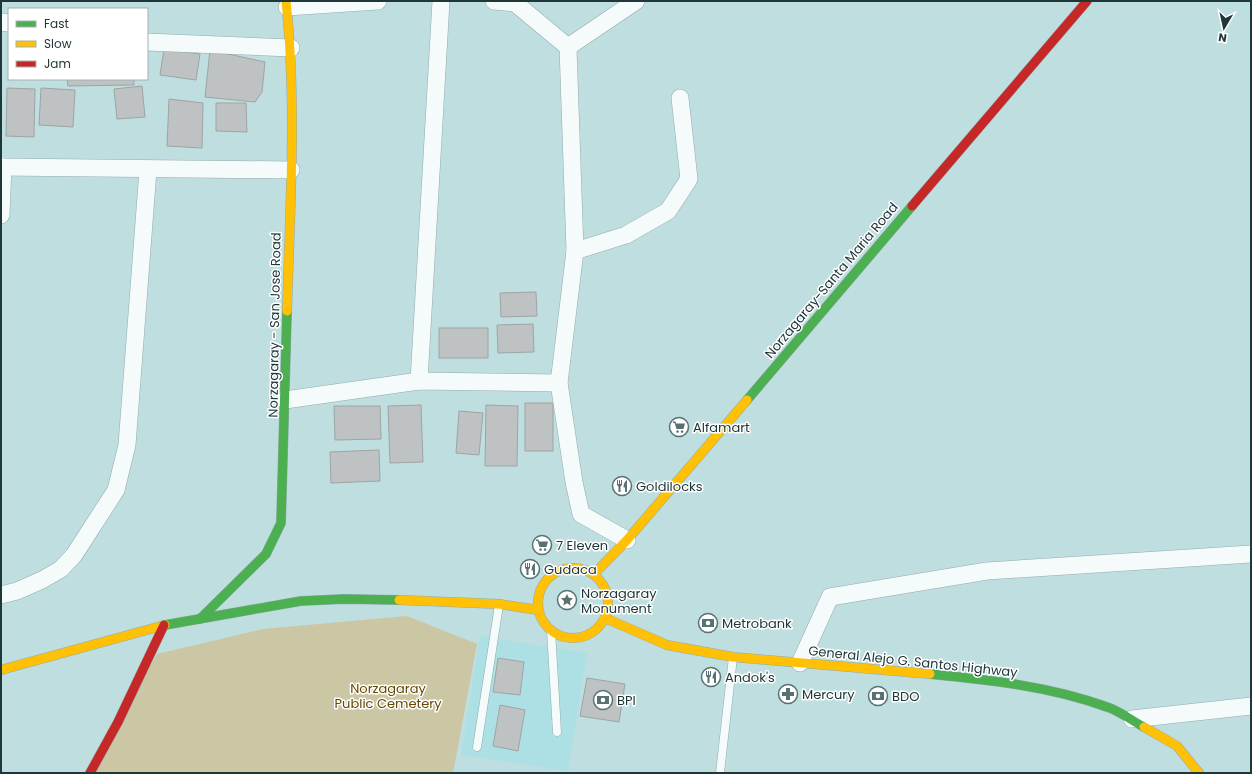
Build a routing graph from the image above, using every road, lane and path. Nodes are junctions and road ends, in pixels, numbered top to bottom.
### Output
1 (378, 1) edge
2 (441, 1) edge
3 (494, 1) edge
4 (636, 1) edge
5 (1087, 1) edge
6 (517, 2) edge
7 (286, 4) edge
8 (148, 42) edge
9 (568, 47) junction
10 (291, 48) junction
11 (680, 98) dead end
12 (2, 167) edge
13 (148, 170) junction
14 (291, 170) junction
15 (1, 215) edge
16 (575, 251) junction
17 (419, 381) junction
18 (559, 383) junction
19 (285, 400) junction
20 (627, 540) junction
21 (1251, 554) edge
22 (594, 574) junction
23 (1, 595) edge
24 (499, 604) junction
25 (538, 610) junction
26 (605, 618) junction
27 (200, 619) junction
28 (164, 625) junction
29 (550, 630) junction
30 (733, 657) junction
31 (800, 663) junction
32 (1, 670) edge
33 (1251, 706) edge
34 (1132, 719) junction
35 (557, 732) dead end
36 (477, 747) dead end
37 (90, 773) edge
38 (720, 773) edge
39 (1199, 773) edge

1 - 7 street
2 - 17 street
3 - 6 street
4 - 9 street
5 - 20 main road, Norzagaray-Santa Maria Road
6 - 9 street
7 - 10 main road, Norzagaray - San Jose Road
8 - 10 street
9 - 16 street
10 - 14 main road, Norzagaray - San Jose Road
11 - 16 street
12 - 13 street
12 - 15 street
13 - 14 street
13 - 23 street
14 - 19 main road, Norzagaray - San Jose Road
16 - 18 street
17 - 18 street
17 - 19 street
18 - 20 street
19 - 27 main road, Norzagaray - San Jose Road
20 - 22 main road, Norzagaray-Santa Maria Road
21 - 31 street
22 - 25 main road
22 - 26 main road
24 - 25 main road
24 - 27 main road
24 - 36 lane
25 - 29 main road
26 - 29 main road
26 - 30 main road, General Alejo G. Santos Highway
27 - 28 main road
28 - 32 main road
28 - 37 main road
29 - 35 lane
30 - 31 main road, General Alejo G. Santos Highway
30 - 38 lane
31 - 34 main road, General Alejo G. Santos Highway
33 - 34 street
34 - 39 main road, General Alejo G. Santos Highway

